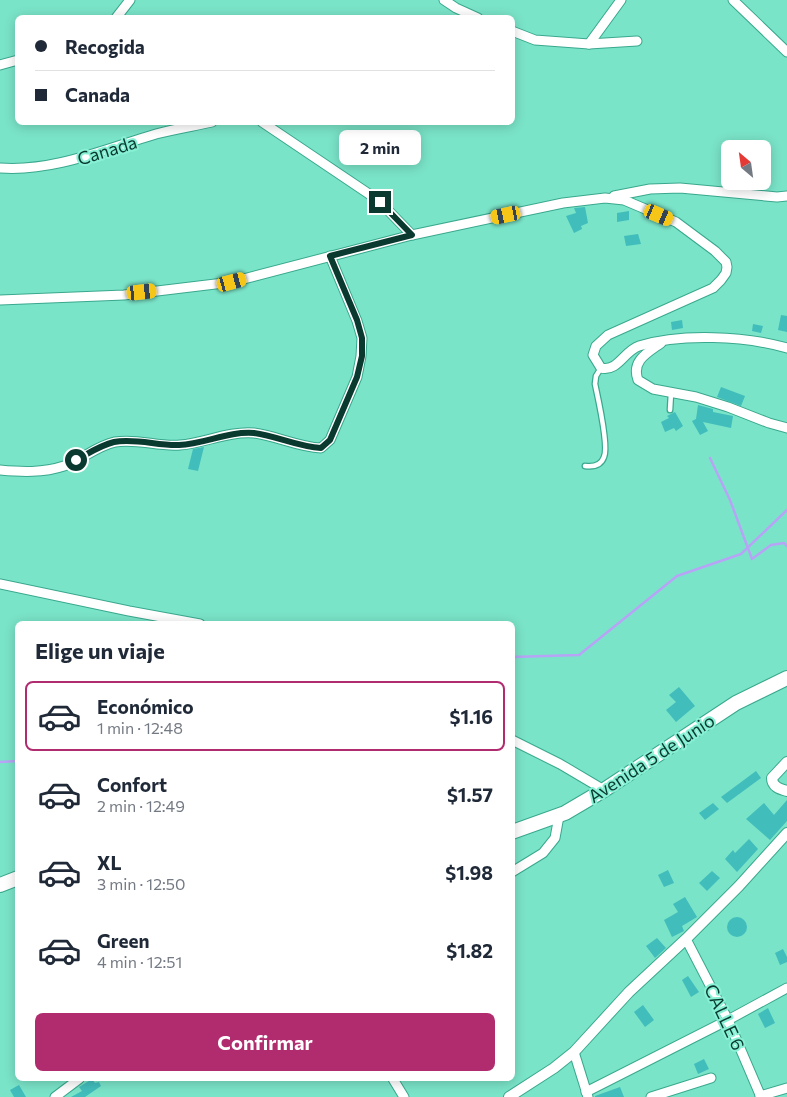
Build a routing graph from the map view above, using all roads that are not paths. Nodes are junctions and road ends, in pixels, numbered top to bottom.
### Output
1 (130, 0) edge
2 (444, 0) edge
3 (622, 0) edge
4 (733, 0) edge
5 (118, 15) edge
6 (471, 15) edge
7 (515, 32) edge
8 (637, 41) dead end
9 (589, 44) junction
10 (787, 52) edge
11 (15, 61) edge
12 (0, 65) edge
13 (198, 125) edge
14 (266, 125) edge
15 (0, 168) edge
16 (787, 196) edge
17 (605, 198) junction
18 (412, 235) junction
19 (330, 256) junction
20 (0, 300) edge
21 (665, 339) junction
22 (787, 348) edge
23 (600, 368) junction
24 (672, 393) junction
25 (670, 410) dead end
26 (787, 428) edge
27 (585, 466) dead end
28 (0, 470) edge
29 (0, 584) edge
30 (184, 621) edge
31 (787, 678) edge
32 (515, 742) edge
33 (787, 762) edge
34 (604, 790) junction
35 (787, 791) edge
36 (559, 816) junction
37 (515, 831) edge
38 (787, 833) edge
39 (515, 870) edge
40 (15, 879) edge
41 (0, 885) edge
42 (686, 939) junction
43 (787, 988) edge
44 (728, 1020) junction
45 (574, 1052) junction
46 (710, 1078) dead end
47 (77, 1081) edge
48 (394, 1081) edge
49 (787, 1088) edge
50 (587, 1094) edge
51 (760, 1096) edge
52 (55, 1097) edge
53 (404, 1097) edge
54 (509, 1097) edge
55 (651, 1097) edge

1 - 5 street
2 - 6 street
3 - 9 street
4 - 10 street
7 - 9 street
8 - 9 street
11 - 12 street
13 - 15 street, Canada
14 - 18 street
16 - 17 street
17 - 18 street
17 - 23 street
18 - 19 street
19 - 20 street
19 - 28 street
21 - 22 street
21 - 23 street
21 - 24 street
23 - 27 lane
24 - 25 lane
24 - 26 street
29 - 30 street
31 - 34 main road, Avenida 5 de Junio
32 - 34 street
33 - 35 street
34 - 36 main road, Avenida 5 de Junio
36 - 37 main road, Avenida 5 de Junio
36 - 39 street
38 - 42 street
40 - 41 main road
42 - 44 street, CALLE 6
42 - 45 street
43 - 44 street
44 - 50 street
44 - 51 street, CALLE 6
45 - 50 street
45 - 54 street
46 - 55 street
47 - 52 street
48 - 53 street
49 - 51 street

